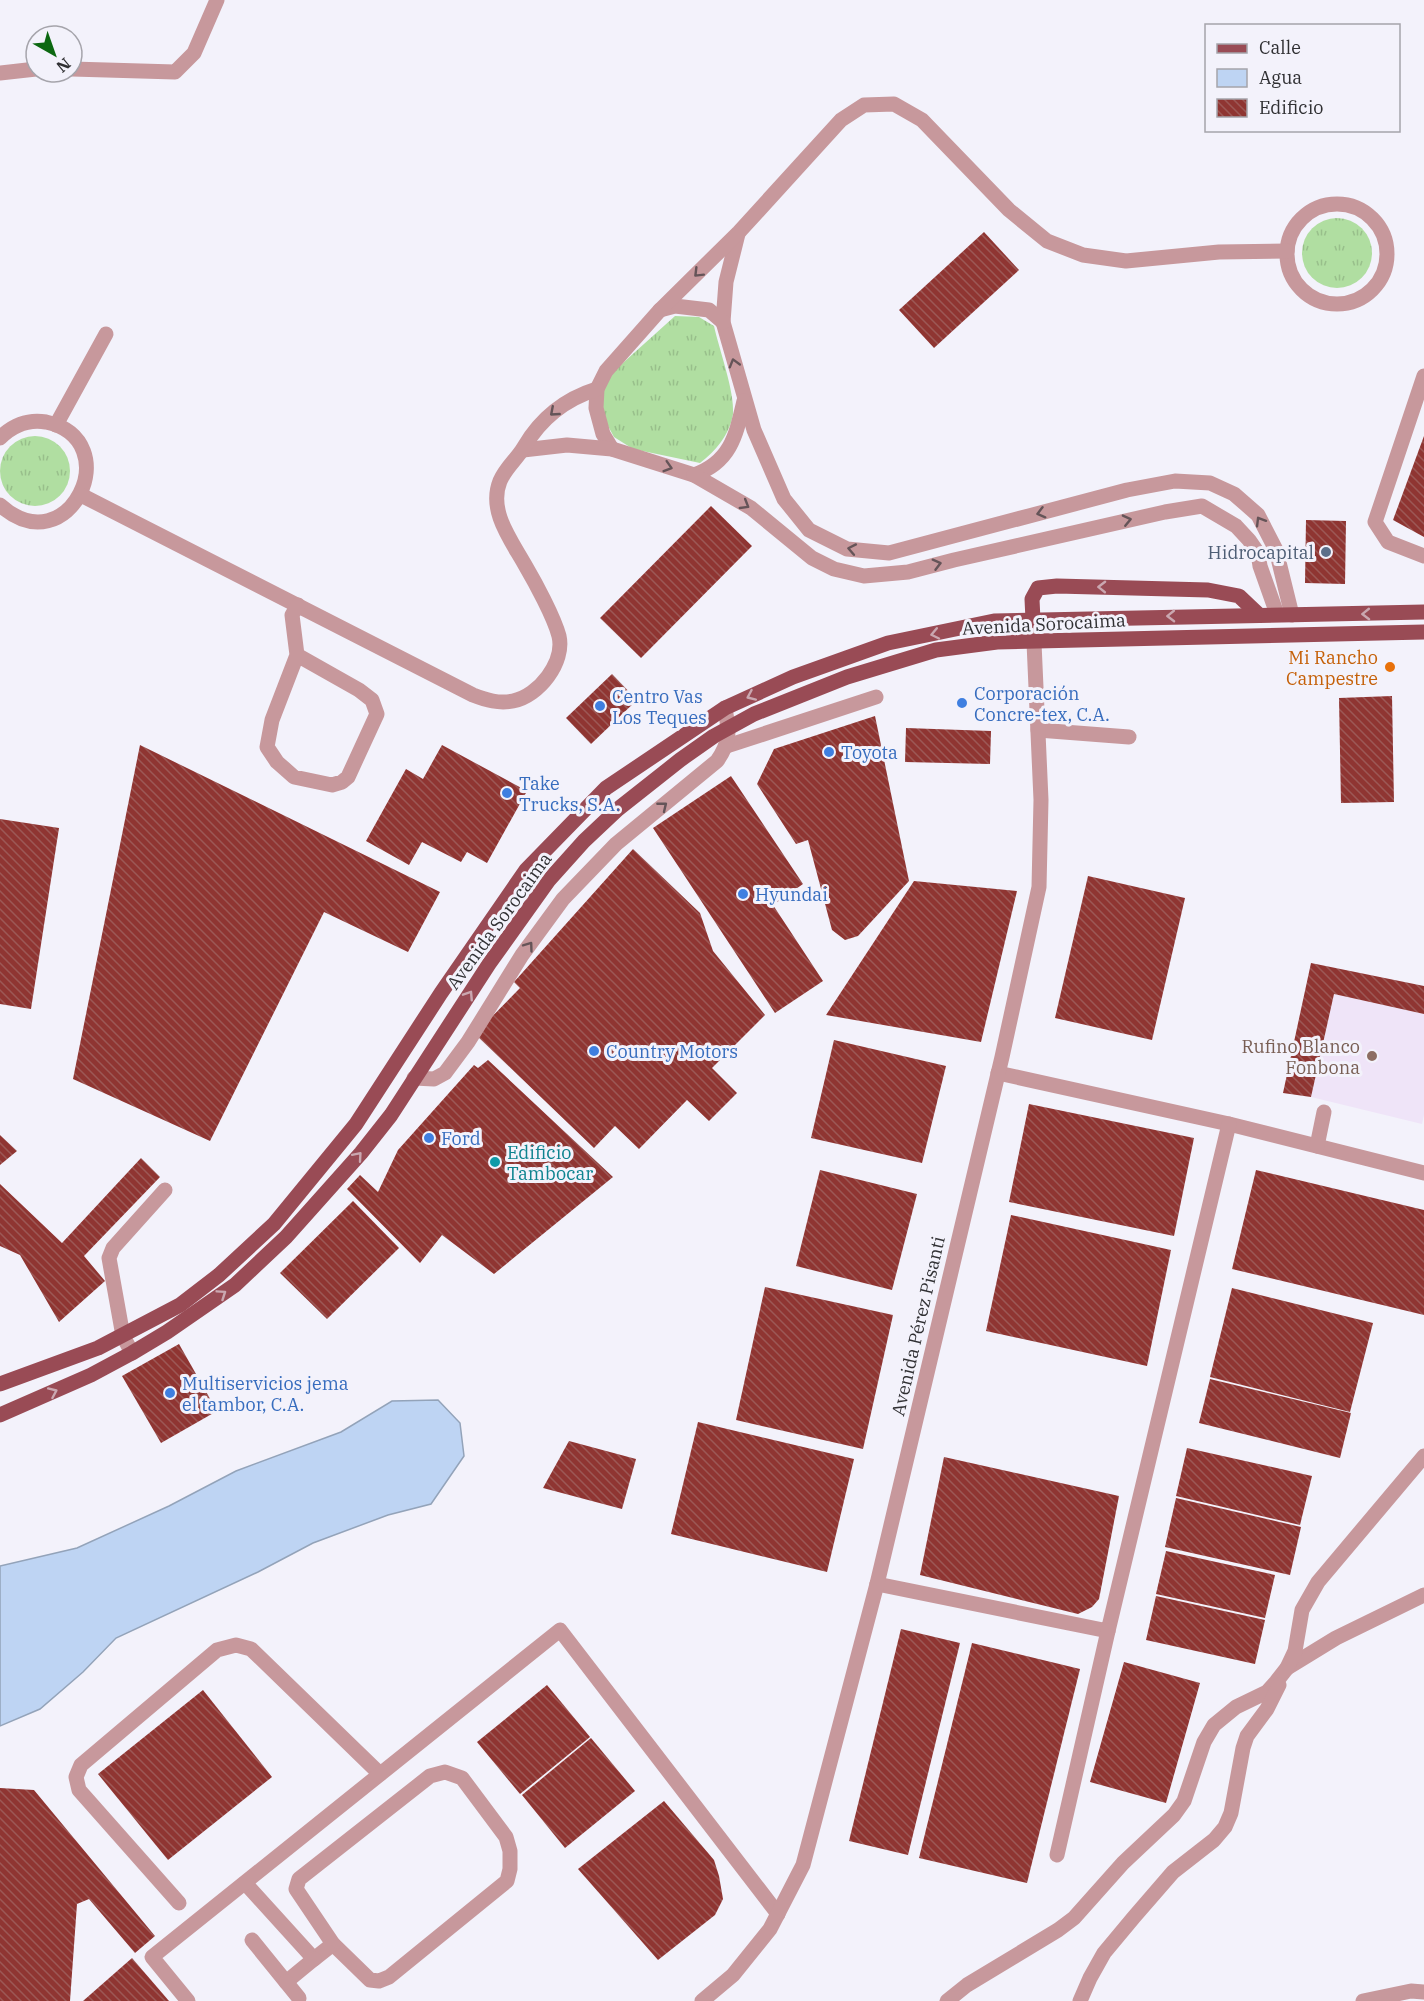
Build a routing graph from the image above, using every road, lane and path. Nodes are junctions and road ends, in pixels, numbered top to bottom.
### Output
1 (218, 0) edge
2 (84, 69) edge
3 (24, 70) edge
4 (0, 73) edge
5 (739, 231) junction
6 (1287, 250) junction
7 (660, 310) junction
8 (723, 322) junction
9 (106, 334) dead end
10 (1424, 376) edge
11 (597, 389) junction
12 (744, 398) junction
13 (56, 425) junction
14 (0, 438) edge
15 (612, 449) junction
16 (523, 450) junction
17 (694, 475) junction
18 (81, 495) junction
19 (0, 506) edge
20 (1424, 556) edge
21 (298, 605) junction
22 (1424, 612) edge
23 (1258, 614) junction
24 (1285, 615) junction
25 (1033, 620) junction
26 (1424, 632) edge
27 (1032, 641) junction
28 (297, 655) junction
29 (876, 697) dead end
30 (724, 708) junction
31 (729, 728) junction
32 (1038, 730) junction
33 (1129, 737) dead end
34 (728, 746) junction
35 (998, 1073) junction
36 (414, 1078) junction
37 (1324, 1112) dead end
38 (1229, 1124) junction
39 (1317, 1146) junction
40 (1424, 1173) edge
41 (165, 1190) dead end
42 (274, 1224) junction
43 (286, 1237) junction
44 (123, 1336) junction
45 (132, 1353) junction
46 (0, 1384) edge
47 (0, 1415) edge
48 (1424, 1456) edge
49 (876, 1584) junction
50 (1424, 1594) edge
51 (1108, 1631) junction
52 (1286, 1670) junction
53 (380, 1774) junction
54 (1057, 1855) dead end
55 (245, 1883) junction
56 (179, 1903) dead end
57 (778, 1914) junction
58 (252, 1940) dead end
59 (333, 1944) junction
60 (314, 1959) junction
61 (286, 1982) junction
62 (1424, 1992) edge
63 (299, 1998) dead end
64 (188, 2001) edge
65 (702, 2001) edge
66 (947, 2001) edge
67 (1080, 2001) edge
68 (1363, 2001) edge

1 - 2 street
3 - 4 street
5 - 6 street
5 -> 7 street
5 - 8 street
6 - 6 street
7 - 8 street
7 - 11 street
12 -> 8 street
9 - 13 street
10 - 20 street
11 - 15 street
11 -> 16 street
12 - 17 street
24 -> 12 street
13 - 14 street
13 - 18 street
15 - 16 street
15 -> 17 street
16 - 21 street
17 -> 24 street
18 - 19 street
18 - 21 street
21 - 28 street
22 -> 24 main road, Avenida Sorocaima
23 - 24 main road, Avenida Sorocaima
23 -> 25 main road, Avenida Sorocaima
23 -> 25 main road
25 - 27 street, Avenida Pérez Pisanti
25 -> 30 main road, Avenida Sorocaima
26 - 27 main road, Avenida Sorocaima
27 - 31 main road, Avenida Sorocaima
27 - 32 street, Avenida Pérez Pisanti
28 - 28 street
29 - 34 street
30 - 31 street
30 - 42 main road, Avenida Sorocaima
31 - 34 street
36 -> 31 main road, Avenida Sorocaima
32 - 33 street
32 - 35 street, Avenida Pérez Pisanti
36 -> 34 street
35 - 38 street
35 - 49 street, Avenida Pérez Pisanti
43 -> 36 main road, Avenida Sorocaima
37 - 39 street
38 - 39 street
38 - 51 street
39 - 40 street
41 - 44 street
42 - 43 main road
42 - 44 main road, Avenida Sorocaima
45 -> 43 main road, Avenida Sorocaima
44 - 45 street
44 - 46 main road, Avenida Sorocaima
47 -> 45 main road, Avenida Sorocaima
48 - 52 street
49 - 51 street
49 - 57 street, Avenida Pérez Pisanti
50 - 52 street
51 - 54 street
52 - 66 street
52 - 67 street
53 - 55 street
53 - 56 street
53 - 57 street
55 - 60 street
55 - 64 street
57 - 65 street, Avenida Pérez Pisanti
58 - 61 street
59 - 59 street
59 - 60 street
60 - 61 street
61 - 63 street
62 - 68 street

